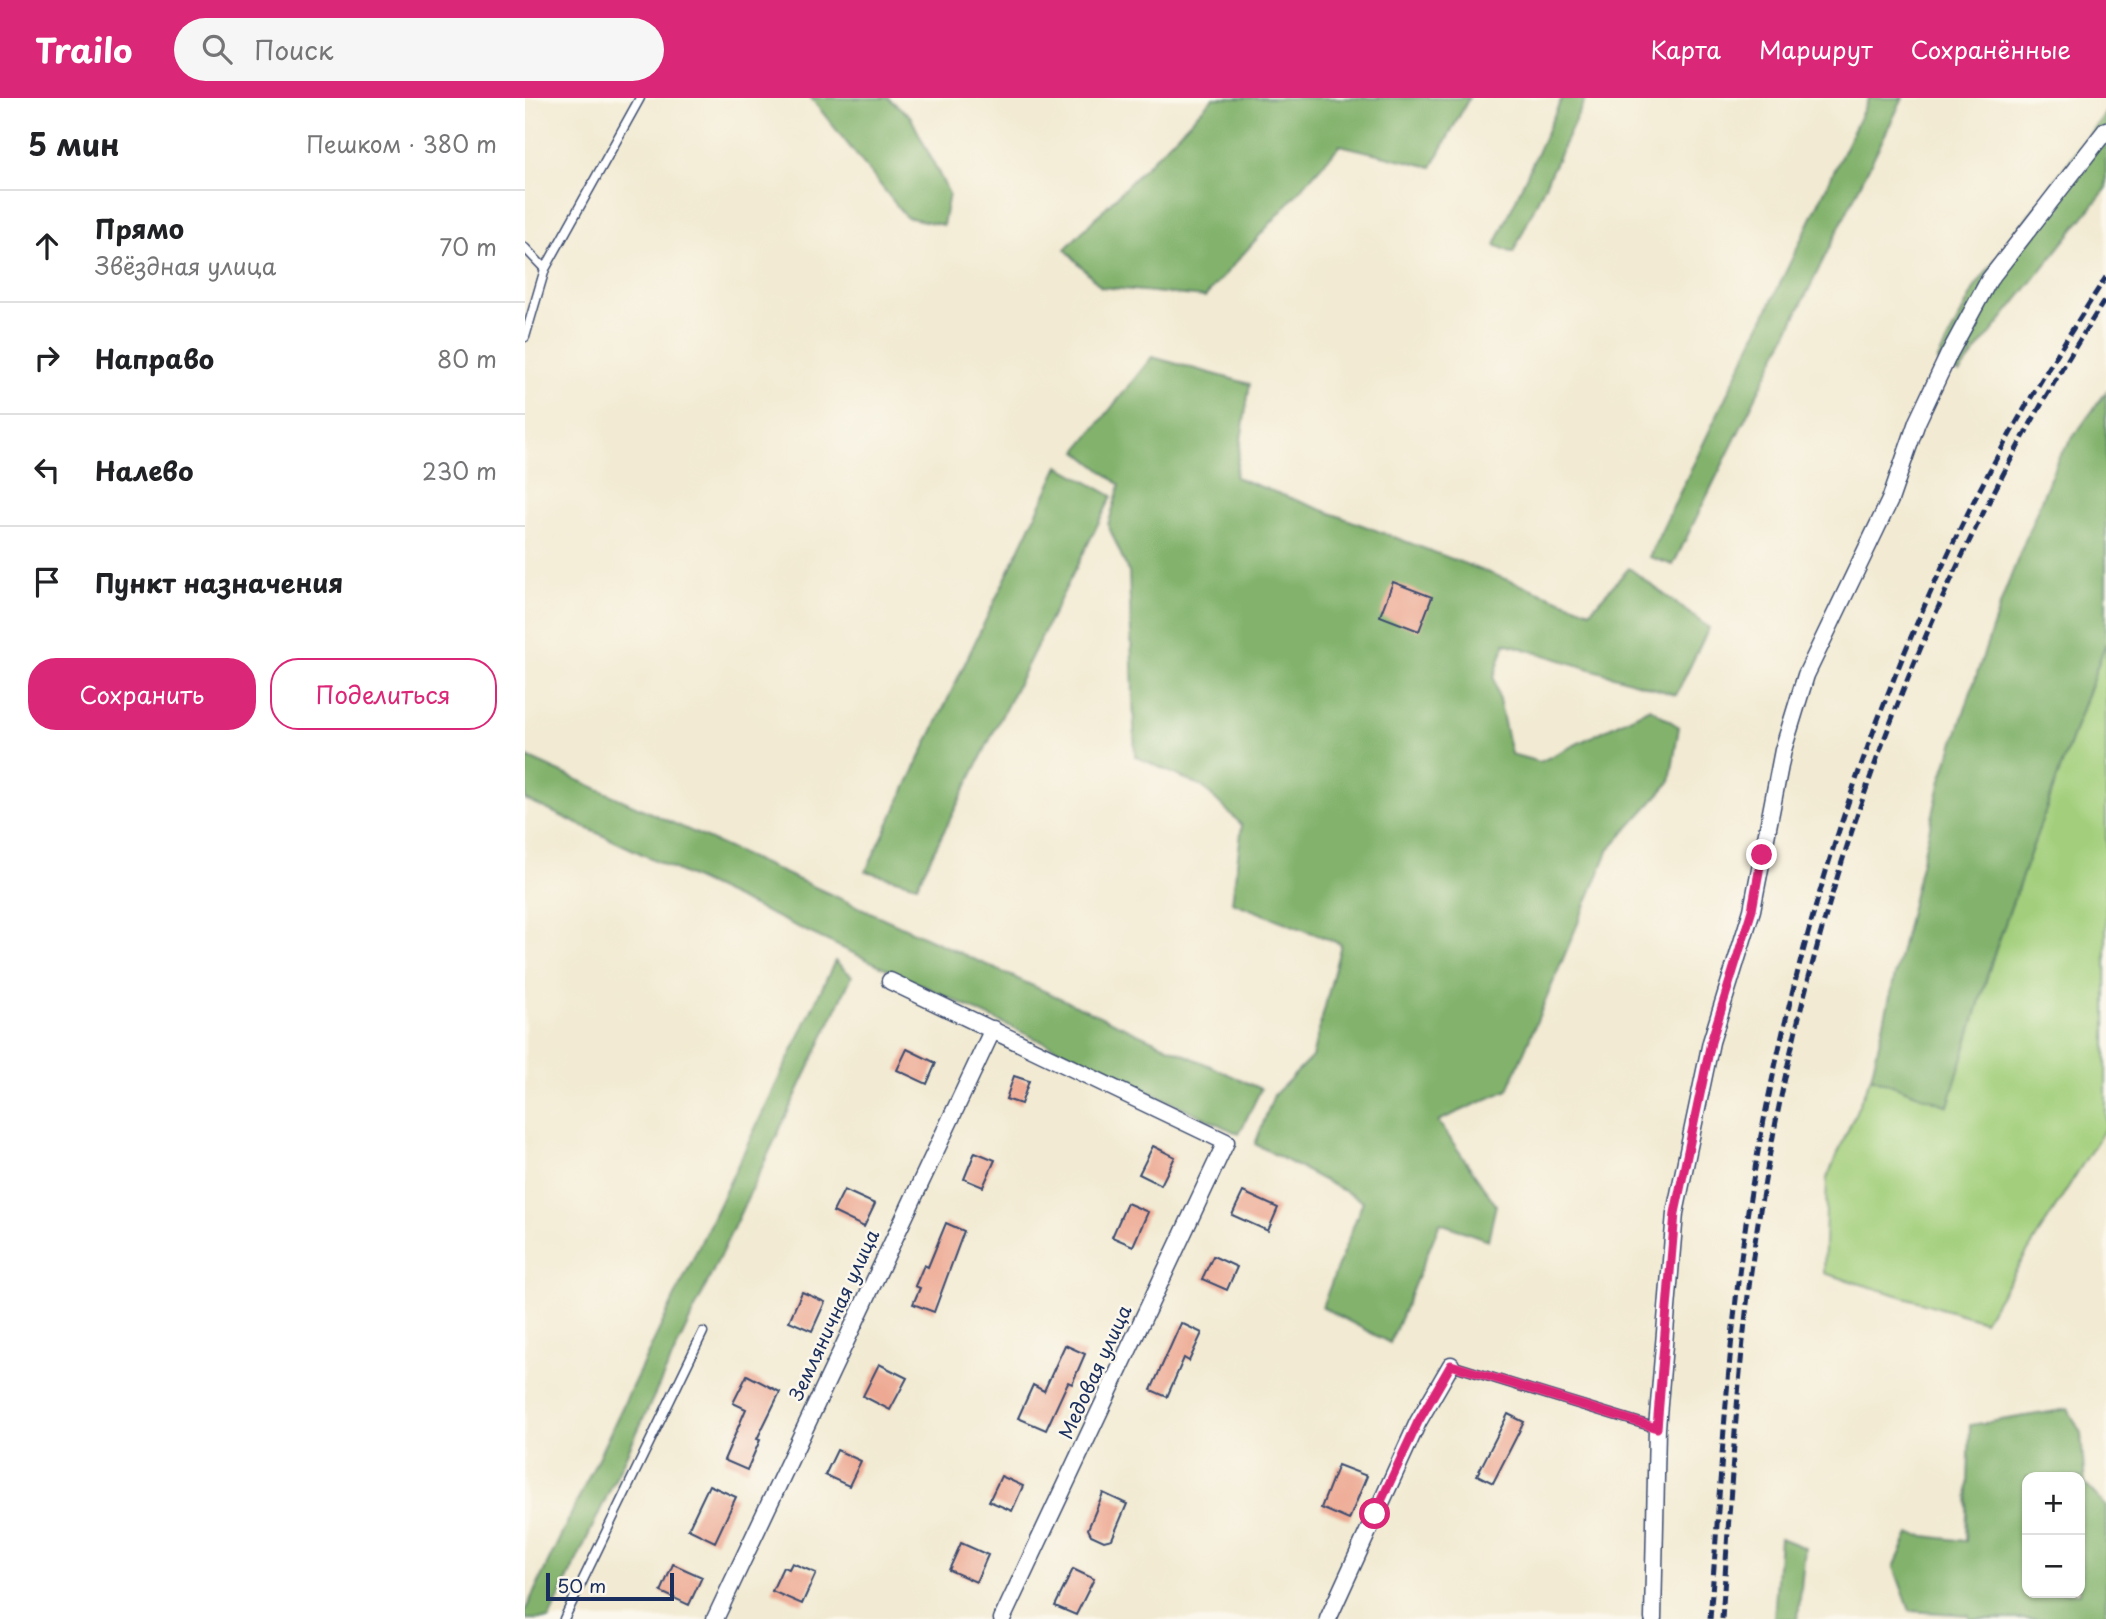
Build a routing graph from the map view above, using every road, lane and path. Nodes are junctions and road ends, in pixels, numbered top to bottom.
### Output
1 (640, 98) edge
2 (2106, 131) edge
3 (525, 248) edge
4 (545, 269) junction
5 (525, 337) edge
6 (890, 981) dead end
7 (993, 1029) junction
8 (703, 1332) dead end
9 (1451, 1365) joint
10 (1657, 1428) junction
11 (563, 1619) edge
12 (715, 1619) edge
13 (1002, 1619) edge
14 (1328, 1619) edge
15 (1654, 1619) edge

1 - 4 lane
2 - 10 street
3 - 4 lane
4 - 5 lane
6 - 7 street
7 - 12 street, Земляничная улица
7 - 13 street, Медовая улица
8 - 11 lane
9 - 10 lane
9 - 14 street
10 - 15 street

